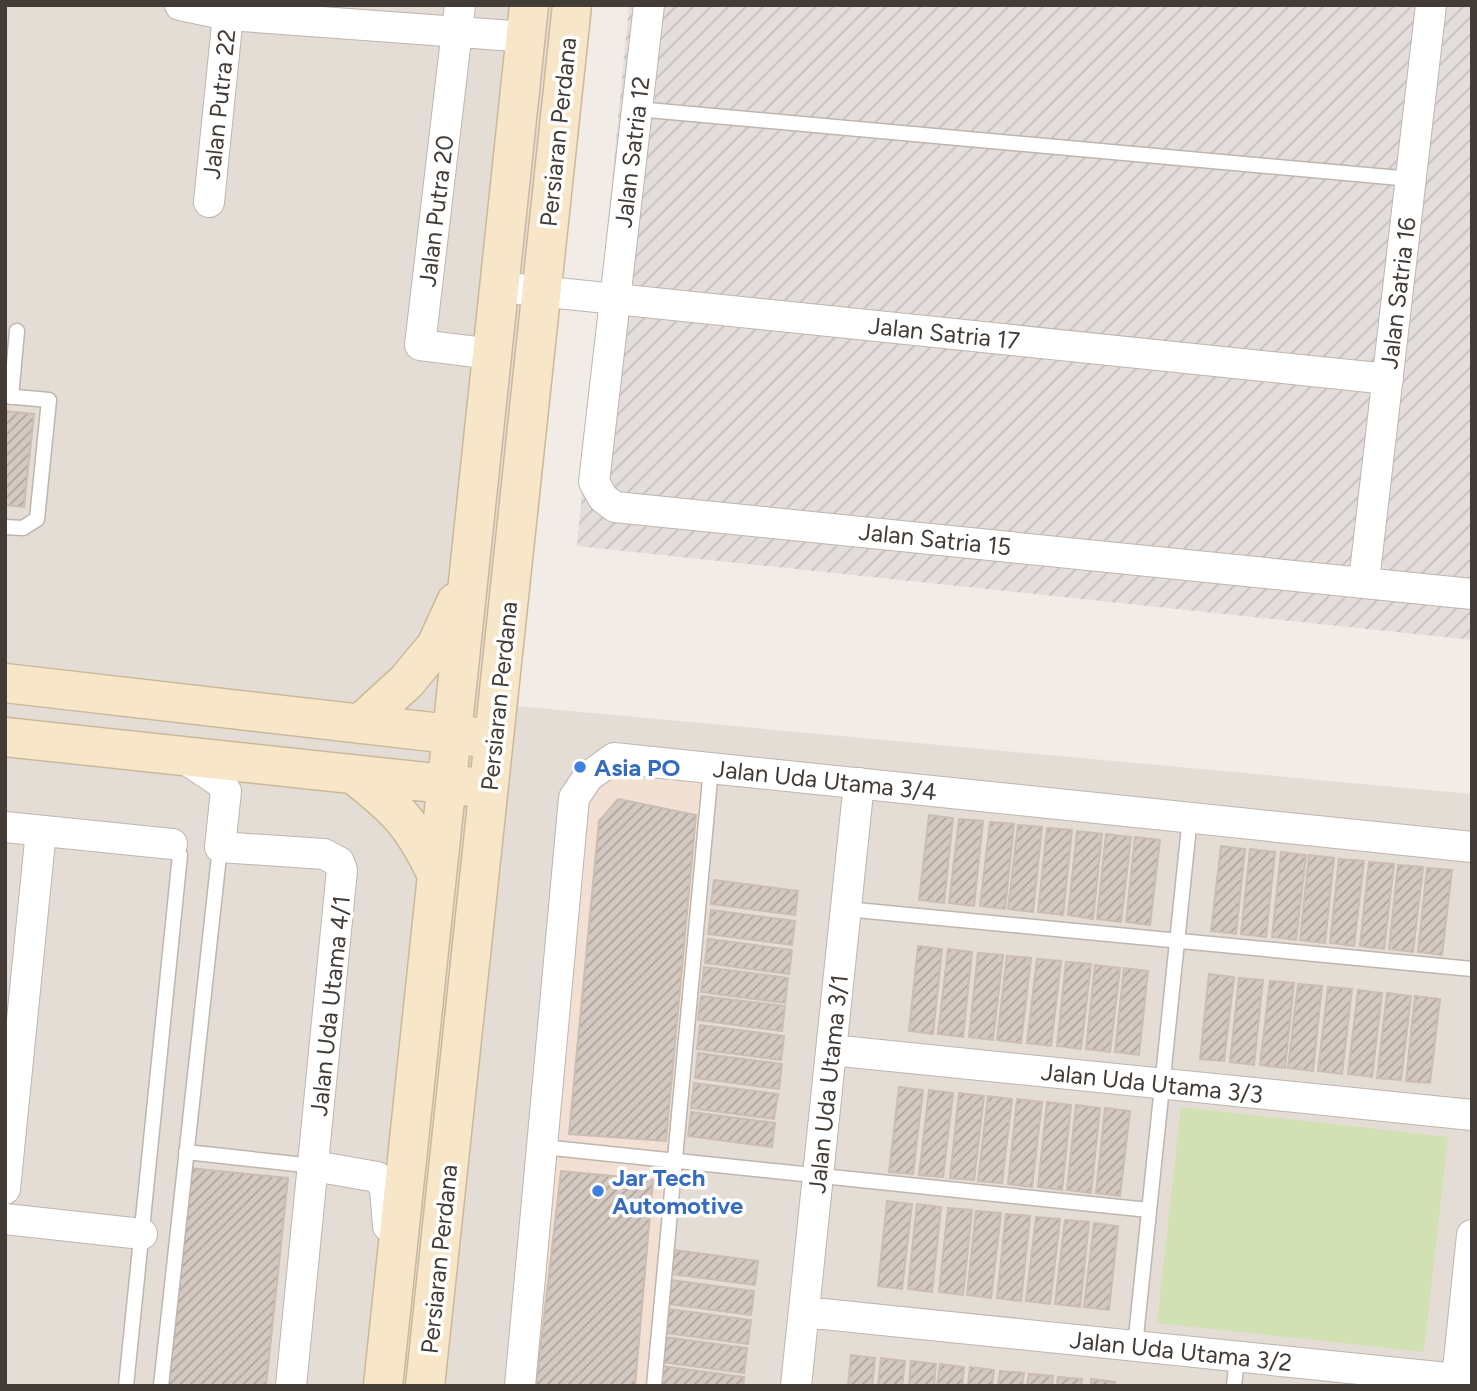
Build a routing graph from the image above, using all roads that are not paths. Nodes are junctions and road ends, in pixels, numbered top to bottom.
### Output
1 (180, 5) edge
2 (572, 5) edge
3 (649, 5) edge
4 (1431, 5) edge
5 (228, 10) edge
6 (332, 14) edge
7 (459, 19) edge
8 (528, 21) edge
9 (637, 109) junction
10 (1411, 178) junction
11 (209, 202) dead end
12 (499, 287) junction
13 (541, 291) junction
14 (615, 299) junction
15 (17, 331) dead end
16 (492, 354) junction
17 (1388, 379) junction
18 (8, 396) edge
19 (5, 527) edge
20 (469, 571) junction
21 (1364, 582) junction
22 (1472, 594) edge
23 (5, 683) edge
24 (360, 724) junction
25 (452, 734) junction
26 (5, 737) edge
27 (494, 739) junction
28 (179, 755) junction
29 (711, 768) junction
30 (353, 774) junction
31 (859, 783) junction
32 (447, 784) junction
33 (489, 789) junction
34 (1190, 817) junction
35 (5, 827) edge
36 (41, 831) junction
37 (172, 844) joint
38 (1472, 846) edge
39 (220, 847) junction
40 (437, 875) junction
41 (846, 909) junction
42 (1177, 941) junction
43 (1472, 969) edge
44 (831, 1050) junction
45 (1162, 1084) junction
46 (1472, 1115) edge
47 (543, 1147) junction
48 (186, 1152) junction
49 (674, 1161) junction
50 (313, 1166) junction
51 (818, 1176) junction
52 (5, 1189) edge
53 (1149, 1210) junction
54 (5, 1219) edge
55 (142, 1234) junction
56 (1472, 1236) edge
57 (393, 1293) junction
58 (804, 1312) junction
59 (1135, 1346) junction
60 (1236, 1371) edge
61 (126, 1386) edge
62 (161, 1386) edge
63 (291, 1386) edge
64 (383, 1386) edge
65 (425, 1386) edge
66 (520, 1386) edge
67 (654, 1386) edge
68 (796, 1386) edge

1 - 5 street
2 - 13 main road, Persiaran Perdana
3 - 9 street, Jalan Satria 12
4 - 10 street, Jalan Satria 16
5 - 6 street
5 - 11 street, Jalan Putra 22
6 - 7 street
7 - 8 street
7 - 16 street, Jalan Putra 20
8 - 12 main road, Persiaran Perdana
9 - 10 lane
9 - 14 street, Jalan Satria 12
10 - 17 street, Jalan Satria 16
12 - 13 street, Jalan Satria 17
12 - 16 main road, Persiaran Perdana
13 - 14 street, Jalan Satria 17
13 - 27 main road, Persiaran Perdana
14 - 17 street, Jalan Satria 17
14 - 21 street, Jalan Satria 15
15 - 18 lane
16 - 20 main road, Persiaran Perdana
17 - 21 street, Jalan Satria 16
18 - 19 lane
20 - 24 main road
20 - 25 main road, Persiaran Perdana
21 - 22 street, Jalan Satria 15
23 - 24 main road
24 - 25 main road
25 - 27 main road
25 - 32 main road, Persiaran Perdana
26 - 28 main road
27 - 33 main road, Persiaran Perdana
28 - 30 main road
28 - 39 street
29 - 31 street, Jalan Uda Utama 3/4
29 - 47 street, Jalan Uda Utama 3/4
29 - 49 lane
30 - 32 main road
30 - 40 main road
31 - 34 street, Jalan Uda Utama 3/4
31 - 41 street, Jalan Uda Utama 3/1
32 - 33 main road
32 - 40 main road, Persiaran Perdana
33 - 65 main road, Persiaran Perdana
34 - 38 street, Jalan Uda Utama 3/4
34 - 42 lane
35 - 36 street
36 - 37 street
36 - 52 street
37 - 55 lane
39 - 48 lane
39 - 50 street, Jalan Uda Utama 4/1
40 - 57 main road, Persiaran Perdana
41 - 42 lane
41 - 44 street, Jalan Uda Utama 3/1
42 - 43 lane
42 - 45 lane
44 - 45 street, Jalan Uda Utama 3/3
44 - 51 street, Jalan Uda Utama 3/1
45 - 46 street, Jalan Uda Utama 3/3
45 - 53 lane
47 - 49 lane
47 - 66 street, Jalan Uda Utama 3/4
48 - 50 lane
48 - 62 lane
49 - 51 lane
49 - 67 lane
50 - 57 street
50 - 63 street, Jalan Uda Utama 4/1
51 - 53 lane
51 - 58 street, Jalan Uda Utama 3/1
53 - 59 lane
54 - 55 street
55 - 61 lane
56 - 60 street, Jalan Uda Utama 3/2
57 - 64 main road, Persiaran Perdana
58 - 59 street, Jalan Uda Utama 3/2
58 - 68 street, Jalan Uda Utama 3/1
59 - 60 street, Jalan Uda Utama 3/2

